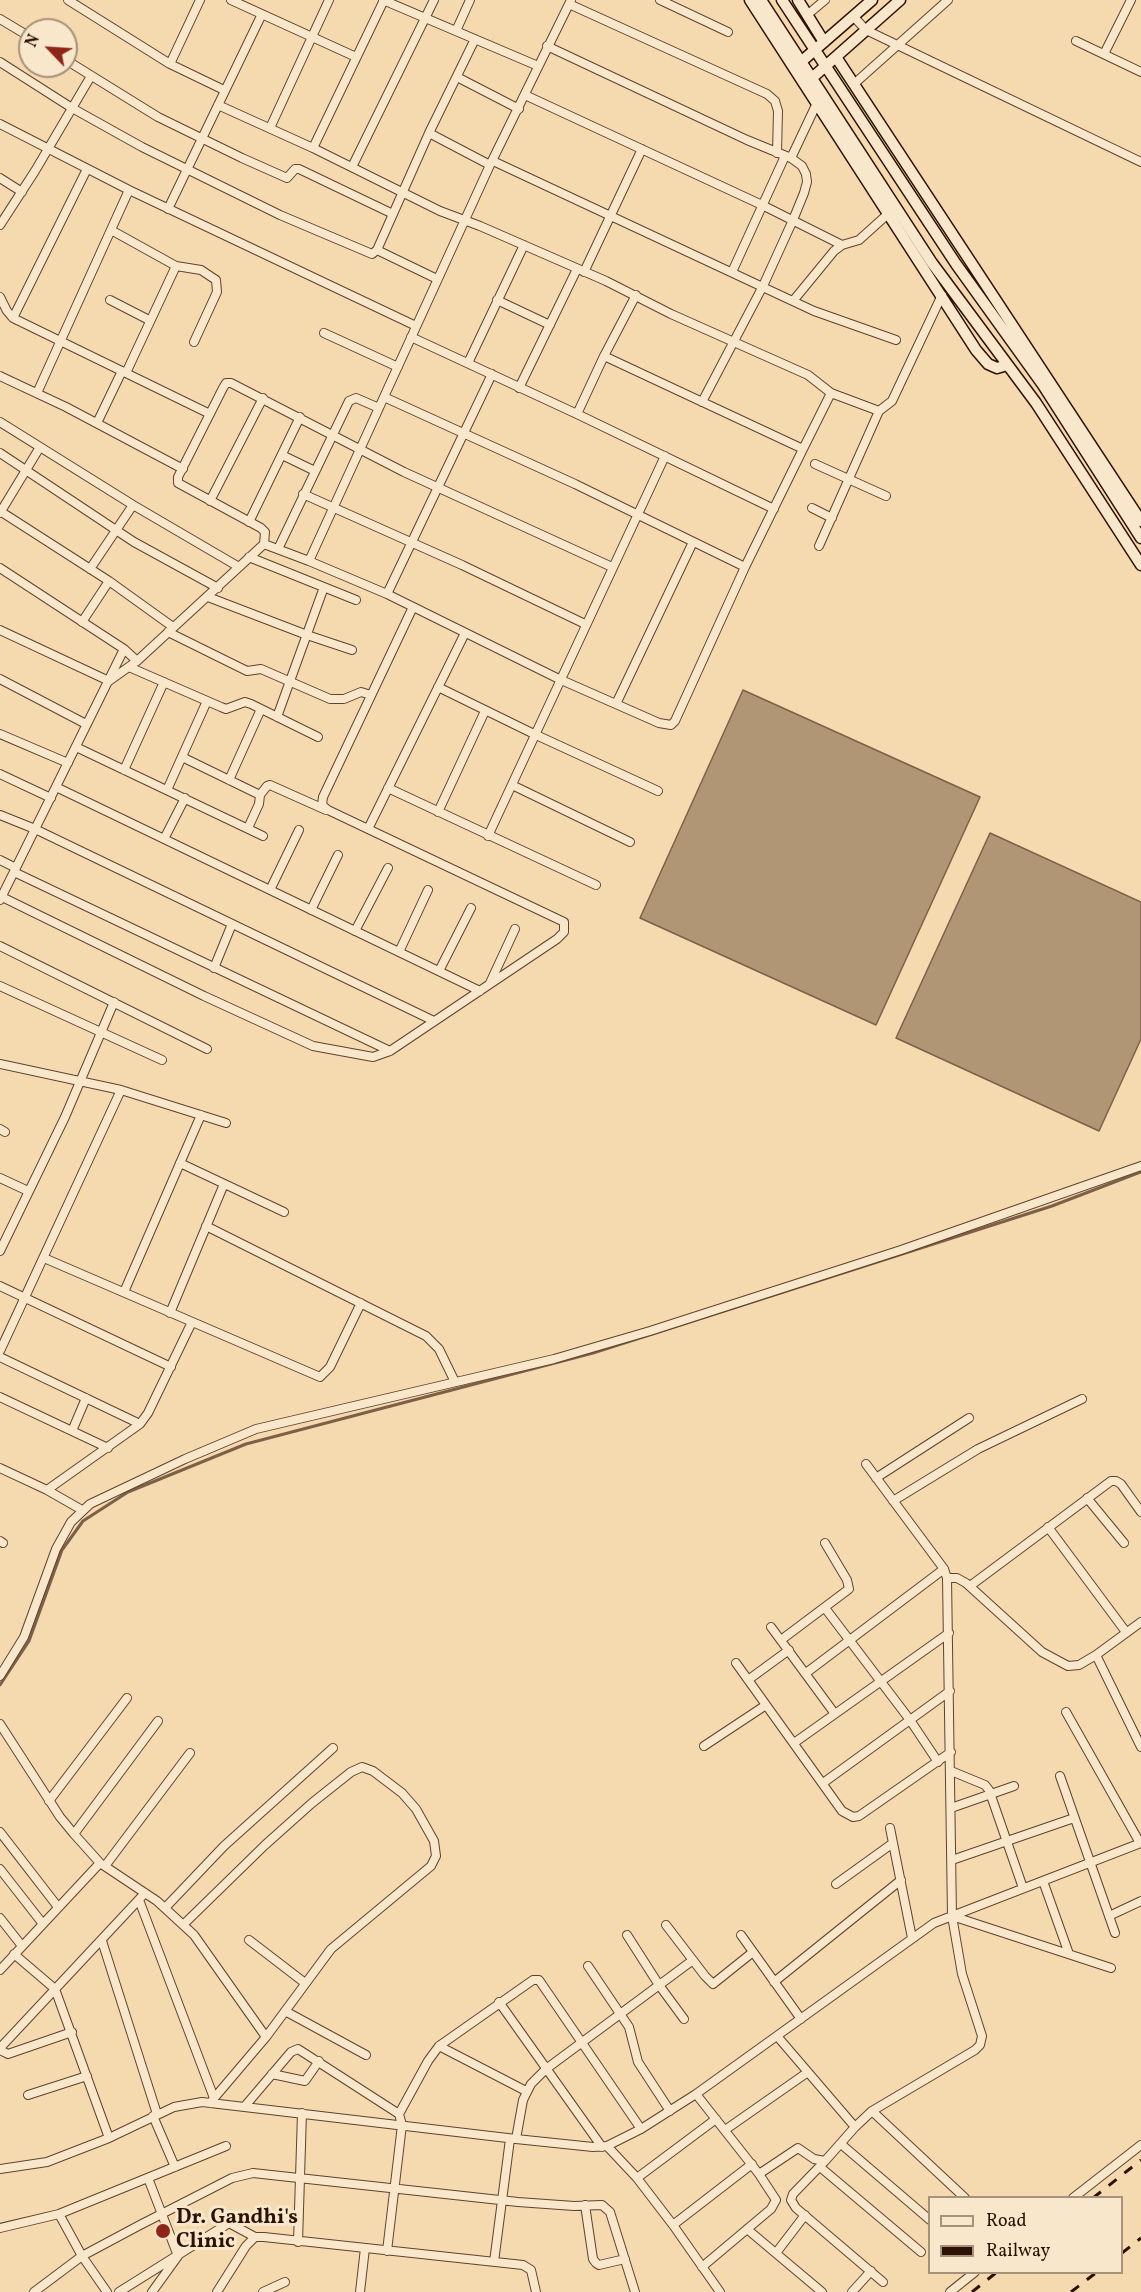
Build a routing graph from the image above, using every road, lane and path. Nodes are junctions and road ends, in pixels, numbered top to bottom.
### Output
1 (68, 0) edge
2 (200, 0) edge
3 (231, 0) edge
4 (329, 0) edge
5 (384, 0) edge
6 (434, 0) edge
7 (470, 0) edge
8 (660, 0) edge
9 (750, 0) edge
10 (761, 0) edge
11 (782, 0) edge
12 (798, 0) edge
13 (825, 0) edge
14 (872, 0) edge
15 (900, 0) edge
16 (948, 0) edge
17 (1131, 0) edge
18 (570, 2) edge
19 (249, 3) edge
20 (262, 14) junction
21 (807, 15) junction
22 (853, 16) junction
23 (425, 18) junction
24 (0, 19) edge
25 (18, 30) edge
26 (866, 30) junction
27 (456, 31) junction
28 (728, 32) dead end
29 (312, 37) junction
30 (475, 39) junction
31 (1076, 41) dead end
32 (824, 42) junction
33 (898, 45) junction
34 (547, 46) junction
35 (815, 50) junction
36 (1104, 54) junction
37 (356, 57) junction
38 (836, 57) junction
39 (802, 61) junction
40 (0, 62) edge
41 (170, 64) junction
42 (538, 66) junction
43 (826, 66) junction
44 (78, 68) edge
45 (1141, 72) edge
46 (91, 76) junction
47 (457, 77) junction
48 (812, 78) junction
49 (854, 84) junction
50 (224, 90) junction
51 (525, 95) junction
52 (817, 103) junction
53 (218, 105) junction
54 (72, 108) junction
55 (519, 109) junction
56 (0, 126) edge
57 (270, 128) junction
58 (429, 134) junction
59 (202, 139) junction
60 (48, 148) junction
61 (313, 148) junction
62 (642, 149) junction
63 (785, 156) junction
64 (1141, 162) edge
65 (492, 163) junction
66 (352, 167) junction
67 (87, 169) junction
68 (188, 170) junction
69 (0, 178) edge
70 (129, 190) junction
71 (22, 192) junction
72 (402, 192) junction
73 (762, 205) junction
74 (168, 208) junction
75 (889, 213) junction
76 (393, 214) junction
77 (611, 215) junction
78 (465, 220) junction
79 (793, 220) junction
80 (0, 225) edge
81 (111, 230) junction
82 (524, 245) junction
83 (842, 245) junction
84 (377, 250) junction
85 (176, 266) junction
86 (581, 270) junction
87 (732, 272) junction
88 (437, 279) junction
89 (763, 286) junction
90 (636, 295) junction
91 (942, 295) junction
92 (110, 300) dead end
93 (497, 300) junction
94 (793, 301) junction
95 (1, 302) edge
96 (13, 318) junction
97 (149, 320) junction
98 (416, 326) junction
99 (550, 326) junction
100 (1004, 331) junction
101 (324, 333) dead end
102 (411, 337) junction
103 (733, 340) junction
104 (897, 340) dead end
105 (60, 341) junction
106 (194, 342) dead end
107 (989, 342) junction
108 (604, 356) junction
109 (468, 363) junction
110 (1006, 365) junction
111 (398, 367) junction
112 (124, 372) junction
113 (492, 374) junction
114 (0, 376) edge
115 (519, 388) junction
116 (37, 393) junction
117 (831, 393) junction
118 (384, 397) junction
119 (263, 398) junction
120 (702, 402) junction
121 (379, 408) junction
122 (879, 411) junction
123 (210, 414) junction
124 (577, 414) junction
125 (300, 417) junction
126 (0, 422) edge
127 (97, 423) junction
128 (463, 433) junction
129 (332, 434) junction
130 (40, 447) junction
131 (803, 449) junction
132 (361, 450) junction
133 (0, 453) edge
134 (282, 455) junction
135 (664, 456) junction
136 (815, 464) dead end
137 (183, 469) junction
138 (27, 470) junction
139 (315, 471) junction
140 (849, 480) junction
141 (436, 488) junction
142 (303, 494) junction
143 (886, 496) dead end
144 (210, 501) junction
145 (133, 505) junction
146 (334, 507) junction
147 (812, 508) dead end
148 (774, 509) junction
149 (0, 512) edge
150 (637, 514) junction
151 (832, 518) junction
152 (249, 522) junction
153 (1141, 522) edge
154 (116, 531) junction
155 (1141, 538) edge
156 (412, 542) junction
157 (693, 542) junction
158 (264, 544) junction
159 (819, 546) dead end
160 (278, 549) junction
161 (249, 557) junction
162 (309, 561) junction
163 (1141, 565) edge
164 (240, 567) junction
165 (612, 567) junction
166 (745, 567) junction
167 (0, 568) edge
168 (90, 569) junction
169 (109, 581) junction
170 (324, 587) junction
171 (218, 588) junction
172 (387, 594) junction
173 (208, 597) junction
174 (356, 600) dead end
175 (413, 607) junction
176 (82, 621) junction
177 (585, 624) junction
178 (0, 630) edge
179 (170, 630) junction
180 (465, 633) junction
181 (307, 635) junction
182 (124, 649) junction
183 (352, 650) dead end
184 (138, 661) junction
185 (129, 667) junction
186 (0, 679) edge
187 (560, 679) junction
188 (109, 681) junction
189 (290, 681) junction
190 (164, 682) junction
191 (438, 687) junction
192 (371, 695) junction
193 (207, 701) junction
194 (616, 704) junction
195 (261, 709) junction
196 (485, 711) junction
197 (277, 717) junction
198 (86, 724) junction
199 (0, 734) edge
200 (534, 735) junction
201 (318, 737) dead end
202 (76, 747) junction
203 (182, 758) junction
204 (68, 763) junction
205 (124, 770) junction
206 (0, 774) edge
207 (229, 780) junction
208 (512, 785) junction
209 (56, 788) junction
210 (388, 788) junction
211 (167, 790) junction
212 (658, 791) dead end
213 (260, 795) junction
214 (51, 798) junction
215 (185, 798) junction
216 (328, 810) junction
217 (438, 812) junction
218 (0, 815) edge
219 (248, 828) junction
220 (35, 829) junction
221 (368, 829) junction
222 (300, 830) dead end
223 (263, 836) dead end
224 (489, 836) junction
225 (165, 839) junction
226 (630, 842) dead end
227 (338, 855) dead end
228 (0, 861) edge
229 (388, 868) dead end
230 (15, 870) junction
231 (596, 885) dead end
232 (270, 890) junction
233 (428, 890) dead end
234 (0, 899) edge
235 (471, 908) dead end
236 (311, 909) junction
237 (232, 924) junction
238 (515, 929) dead end
239 (355, 931) junction
240 (0, 946) edge
241 (399, 952) junction
242 (214, 968) junction
243 (439, 971) junction
244 (489, 985) junction
245 (0, 986) edge
246 (480, 991) junction
247 (114, 1002) junction
248 (434, 1021) junction
249 (101, 1032) junction
250 (207, 1049) dead end
251 (390, 1051) junction
252 (162, 1060) dead end
253 (0, 1064) edge
254 (81, 1080) junction
255 (121, 1090) junction
256 (201, 1115) junction
257 (226, 1123) dead end
258 (180, 1163) junction
259 (1141, 1166) edge
260 (0, 1178) edge
261 (224, 1184) junction
262 (28, 1191) junction
263 (284, 1212) dead end
264 (206, 1226) junction
265 (3, 1238) edge
266 (0, 1251) edge
267 (45, 1258) junction
268 (0, 1286) edge
269 (123, 1292) junction
270 (26, 1299) junction
271 (361, 1303) junction
272 (170, 1312) junction
273 (192, 1322) junction
274 (0, 1351) edge
275 (0, 1357) edge
276 (171, 1367) junction
277 (455, 1382) junction
278 (0, 1397) edge
279 (86, 1398) junction
280 (1082, 1399) dead end
281 (969, 1418) dead end
282 (140, 1424) junction
283 (72, 1431) junction
284 (108, 1448) junction
285 (866, 1464) dead end
286 (0, 1468) edge
287 (876, 1478) junction
288 (47, 1490) junction
289 (1087, 1498) junction
290 (893, 1501) junction
291 (82, 1510) junction
292 (1141, 1512) edge
293 (1048, 1527) junction
294 (825, 1543) dead end
295 (1124, 1543) dead end
296 (944, 1569) junction
297 (947, 1578) junction
298 (970, 1586) junction
299 (825, 1608) junction
300 (1141, 1622) edge
301 (771, 1627) dead end
302 (1126, 1632) junction
303 (949, 1633) junction
304 (781, 1640) junction
305 (850, 1640) junction
306 (789, 1650) junction
307 (1096, 1655) junction
308 (736, 1664) dead end
309 (806, 1673) junction
310 (0, 1676) edge
311 (748, 1680) junction
312 (881, 1681) junction
313 (950, 1691) junction
314 (127, 1698) dead end
315 (766, 1705) junction
316 (1066, 1712) dead end
317 (835, 1714) junction
318 (910, 1720) junction
319 (158, 1721) dead end
320 (0, 1724) edge
321 (794, 1743) junction
322 (704, 1746) dead end
323 (1141, 1747) edge
324 (333, 1748) dead end
325 (951, 1752) junction
326 (190, 1753) dead end
327 (938, 1762) junction
328 (951, 1771) junction
329 (1060, 1776) dead end
330 (823, 1783) junction
331 (1014, 1786) dead end
332 (990, 1794) junction
333 (49, 1801) junction
334 (951, 1808) junction
335 (1074, 1818) junction
336 (890, 1828) dead end
337 (0, 1832) edge
338 (74, 1834) junction
339 (1006, 1841) junction
340 (1141, 1843) edge
341 (893, 1844) junction
342 (952, 1860) junction
343 (1090, 1863) junction
344 (102, 1865) junction
345 (0, 1869) edge
346 (901, 1880) junction
347 (1043, 1881) junction
348 (836, 1884) dead end
349 (1023, 1888) junction
350 (145, 1893) junction
351 (139, 1900) junction
352 (1141, 1901) edge
353 (58, 1907) junction
354 (165, 1908) junction
355 (952, 1916) junction
356 (1109, 1916) junction
357 (0, 1918) edge
358 (43, 1924) junction
359 (184, 1924) junction
360 (666, 1925) dead end
361 (1115, 1933) dead end
362 (627, 1935) dead end
363 (741, 1935) dead end
364 (912, 1938) junction
365 (249, 1940) dead end
366 (102, 1941) junction
367 (22, 1946) junction
368 (753, 1952) junction
369 (14, 1954) junction
370 (1069, 1954) junction
371 (693, 1960) junction
372 (588, 1966) dead end
373 (1111, 1968) dead end
374 (0, 1970) edge
375 (774, 1982) junction
376 (305, 1983) junction
377 (659, 1985) junction
378 (55, 1989) junction
379 (499, 2002) junction
380 (285, 2011) junction
381 (621, 2013) junction
382 (684, 2019) dead end
383 (801, 2019) junction
384 (72, 2032) junction
385 (777, 2036) junction
386 (266, 2037) junction
387 (583, 2043) junction
388 (439, 2046) junction
389 (0, 2049) edge
390 (366, 2055) dead end
391 (319, 2061) junction
392 (546, 2069) junction
393 (808, 2072) junction
394 (272, 2074) junction
395 (87, 2076) junction
396 (526, 2091) junction
397 (696, 2094) junction
398 (28, 2095) dead end
399 (212, 2100) junction
400 (245, 2106) junction
401 (670, 2111) junction
402 (872, 2111) junction
403 (302, 2113) junction
404 (399, 2114) junction
405 (155, 2115) junction
406 (716, 2120) junction
407 (402, 2125) junction
408 (855, 2127) junction
409 (641, 2129) junction
410 (725, 2130) junction
411 (109, 2138) junction
412 (513, 2139) junction
413 (841, 2144) junction
414 (1141, 2145) edge
415 (226, 2146) dead end
416 (604, 2146) junction
417 (752, 2164) junction
418 (823, 2164) junction
419 (175, 2167) junction
420 (0, 2169) edge
421 (759, 2174) junction
422 (148, 2178) junction
423 (301, 2178) junction
424 (637, 2178) junction
425 (393, 2188) junction
426 (963, 2196) edge
427 (1076, 2196) edge
428 (501, 2200) junction
429 (585, 2205) junction
430 (163, 2212) junction
431 (58, 2214) junction
432 (805, 2215) junction
433 (928, 2218) edge
434 (674, 2225) junction
435 (0, 2228) edge
436 (747, 2229) junction
437 (255, 2237) junction
438 (298, 2242) junction
439 (365, 2248) junction
440 (387, 2251) junction
441 (921, 2252) dead end
442 (776, 2253) junction
443 (82, 2256) junction
444 (178, 2256) junction
445 (625, 2259) junction
446 (494, 2262) junction
447 (702, 2267) junction
448 (871, 2271) junction
449 (972, 2274) edge
450 (285, 2282) dead end
451 (883, 2282) dead end
452 (34, 2292) edge
453 (107, 2292) edge
454 (119, 2292) edge
455 (152, 2292) edge
456 (217, 2292) edge
457 (263, 2292) edge
458 (360, 2292) edge
459 (536, 2292) edge
460 (635, 2292) edge
461 (720, 2292) edge
462 (822, 2292) edge
463 (852, 2292) edge
464 (950, 2292) edge

1 - 41 street
2 - 41 street
3 - 19 street
4 - 29 street
5 - 23 street
5 - 37 street
6 - 23 street
7 - 27 street
8 - 28 street
9 - 52 main road
10 - 39 main road
11 - 35 main road
12 - 21 main road
13 - 21 street
14 - 22 main road
15 - 26 main road
16 - 33 street
17 - 36 street
18 - 34 street
18 - 63 street
19 - 20 street
20 - 29 street
20 - 50 street
21 - 32 main road
22 - 26 street
22 - 32 main road
23 - 27 street
23 - 66 street
24 - 25 street
26 - 33 street
26 - 38 main road
27 - 30 street
29 - 37 street
29 - 57 street
30 - 42 street
30 - 47 street
31 - 36 street
32 - 35 main road
33 - 49 street
33 - 64 street
34 - 42 street
34 - 63 street
35 - 39 main road
35 - 43 main road
36 - 45 street
37 - 61 street
38 - 43 main road
38 - 49 main road
39 - 48 main road
40 - 54 street
41 - 50 street
42 - 51 street
43 - 48 main road
43 - 100 main road
44 - 46 street
46 - 54 street
46 - 59 street
47 - 55 street
47 - 58 street
48 - 107 main road
49 - 153 main road
50 - 53 street
51 - 55 street
51 - 62 street
52 - 63 street
52 - 75 main road
53 - 57 street
53 - 59 street
54 - 60 street
54 - 68 street
55 - 65 street
56 - 60 street
57 - 61 street
58 - 65 street
58 - 72 street
59 - 68 street
59 - 76 street
60 - 67 street
60 - 71 street
61 - 66 street
62 - 73 street
62 - 77 street
63 - 73 street
63 - 79 street
65 - 77 street
65 - 78 street
66 - 72 street
67 - 70 street
67 - 96 street
68 - 74 street
68 - 84 street
69 - 71 street
70 - 74 street
70 - 81 street
71 - 80 street
72 - 76 street
72 - 78 street
73 - 79 street
73 - 87 street
74 - 98 street
75 - 83 street
75 - 91 main road
76 - 84 street
77 - 86 street
77 - 87 street
78 - 82 street
78 - 88 street
79 - 83 street
79 - 89 street
81 - 85 street
81 - 105 street
82 - 86 street
82 - 93 street
83 - 94 street
84 - 88 street
85 - 97 street
85 - 106 street
86 - 90 street
86 - 99 street
87 - 89 street
88 - 98 street
89 - 94 street
89 - 103 street
90 - 103 street
90 - 108 street
91 - 110 main road
91 - 122 street
92 - 97 street
93 - 99 street
93 - 109 street
94 - 104 street
95 - 96 street
96 - 105 street
97 - 112 street
98 - 102 street
99 - 115 street
100 - 107 main road
100 - 155 main road
101 - 111 street
102 - 109 street
102 - 111 street
103 - 117 street
103 - 120 street
105 - 112 street
105 - 116 street
107 - 110 main road
108 - 120 street
108 - 124 street
109 - 113 street
110 - 163 main road
111 - 118 street
112 - 123 street
112 - 127 street
113 - 115 street
113 - 128 street
114 - 116 street
115 - 124 street
116 - 127 street
117 - 122 street
117 - 131 street
118 - 121 street
118 - 128 street
119 - 123 street
119 - 125 street
119 - 144 street
120 - 131 street
121 - 129 street
121 - 132 street
122 - 140 street
123 - 137 street
124 - 135 street
125 - 129 street
125 - 134 street
126 - 130 street
127 - 137 street
128 - 141 street
128 - 150 street
129 - 132 street
129 - 139 street
130 - 138 street
130 - 145 street
131 - 148 street
132 - 141 street
132 - 146 street
133 - 138 street
134 - 139 street
134 - 152 street
135 - 148 street
135 - 150 street
136 - 140 street
137 - 144 street
138 - 149 street
138 - 154 street
139 - 142 street
140 - 143 street
140 - 151 street
141 - 156 street
141 - 165 street
142 - 146 street
142 - 160 street
144 - 152 street
145 - 154 street
145 - 164 street
146 - 156 street
146 - 162 street
147 - 151 street
148 - 166 street
149 - 168 street
150 - 157 street
150 - 165 street
151 - 159 street
152 - 158 street
154 - 168 street
154 - 171 street
156 - 172 street
156 - 177 street
157 - 166 street
157 - 194 street
158 - 160 street
158 - 161 street
160 - 162 street
161 - 164 street
161 - 170 street
162 - 172 street
164 - 171 street
165 - 177 street
166 - 194 street
167 - 176 street
168 - 169 street
169 - 176 street
169 - 179 street
170 - 174 street
170 - 181 street
171 - 173 street
172 - 175 street
173 - 179 street
173 - 181 street
175 - 180 street
175 - 192 street
176 - 182 street
177 - 187 street
178 - 188 street
179 - 184 street
179 - 189 street
180 - 187 street
180 - 191 street
181 - 183 street
181 - 189 street
182 - 184 street
182 - 188 street
184 - 185 street
185 - 188 street
185 - 190 street
186 - 198 street
187 - 194 street
187 - 200 street
188 - 198 street
189 - 192 street
189 - 197 street
190 - 193 street
190 - 205 street
191 - 196 street
191 - 210 street
192 - 216 street
193 - 195 street
193 - 203 street
195 - 197 street
195 - 207 street
196 - 200 street
196 - 217 street
197 - 201 street
198 - 202 street
199 - 204 street
200 - 208 street
200 - 212 street
202 - 204 street
202 - 205 street
203 - 207 street
203 - 211 street
204 - 209 street
205 - 211 street
206 - 214 street
207 - 213 street
208 - 224 street
208 - 226 street
209 - 214 street
209 - 225 street
210 - 217 street
210 - 221 street
211 - 215 street
213 - 216 street
213 - 219 street
214 - 220 street
215 - 219 street
215 - 225 street
216 - 221 street
217 - 224 street
218 - 220 street
219 - 223 street
220 - 230 street
220 - 237 street
221 - 244 street
222 - 232 street
224 - 231 street
225 - 232 street
227 - 236 street
228 - 230 street
229 - 239 street
230 - 234 street
230 - 242 street
232 - 236 street
233 - 241 street
234 - 251 street
235 - 243 street
236 - 239 street
237 - 242 street
237 - 248 street
238 - 244 street
239 - 241 street
240 - 247 street
241 - 243 street
242 - 251 street
243 - 246 street
244 - 246 street
245 - 249 street
246 - 248 street
247 - 249 street
247 - 250 street
248 - 251 street
249 - 252 street
249 - 254 street
253 - 254 street
254 - 255 street
254 - 262 street
255 - 256 street
255 - 267 street
256 - 257 street
256 - 258 street
258 - 261 street
258 - 269 street
259 - 277 street
260 - 262 street
261 - 263 street
261 - 264 street
262 - 265 street
264 - 271 street
264 - 272 street
265 - 266 street
267 - 269 street
267 - 270 street
268 - 270 street
269 - 272 street
270 - 274 street
270 - 276 street
271 - 273 street
271 - 277 street
272 - 273 street
273 - 276 street
275 - 279 street
276 - 282 street
277 - 291 street
278 - 283 street
279 - 282 street
279 - 283 street
280 - 290 street
281 - 287 street
282 - 284 street
283 - 284 street
284 - 288 street
285 - 287 street
286 - 288 street
287 - 290 street
288 - 291 street
289 - 292 street
289 - 293 street
289 - 295 street
290 - 296 street
291 - 310 street
293 - 298 street
293 - 302 street
294 - 299 street
296 - 297 street
296 - 305 street
297 - 298 street
297 - 303 street
298 - 307 street
299 - 304 street
299 - 305 street
300 - 302 street
301 - 304 street
302 - 307 street
303 - 312 street
303 - 313 street
304 - 306 street
305 - 309 street
305 - 312 street
306 - 309 street
306 - 311 street
307 - 323 street
308 - 311 street
309 - 317 street
311 - 315 street
312 - 317 street
312 - 318 street
313 - 318 street
313 - 325 street
314 - 333 street
315 - 321 street
315 - 322 street
316 - 340 street
317 - 321 street
318 - 327 street
318 - 330 street
319 - 338 street
320 - 333 street
321 - 330 street
324 - 354 street
325 - 327 street
325 - 328 street
326 - 344 street
327 - 330 street
328 - 332 street
328 - 334 street
329 - 335 street
331 - 332 street
332 - 334 street
332 - 339 street
333 - 338 street
334 - 342 street
335 - 339 street
335 - 343 street
336 - 341 street
337 - 353 street
338 - 344 street
339 - 342 street
339 - 349 street
340 - 343 street
341 - 346 street
341 - 348 street
342 - 355 street
343 - 347 street
343 - 356 street
344 - 350 street
344 - 353 street
345 - 358 street
346 - 364 street
346 - 375 street
347 - 349 street
347 - 370 street
349 - 355 street
350 - 351 street
350 - 354 street
351 - 366 street
351 - 399 street
352 - 356 street
353 - 358 street
354 - 359 street
355 - 364 street
355 - 370 street
355 - 402 street
356 - 361 street
357 - 367 street
358 - 367 street
359 - 376 street
359 - 386 street
360 - 371 street
362 - 377 street
363 - 368 street
364 - 383 street
365 - 376 street
366 - 378 street
366 - 405 street
367 - 369 street
368 - 371 street
368 - 375 street
369 - 374 street
369 - 378 street
370 - 373 street
371 - 377 street
372 - 381 street
375 - 383 street
376 - 380 street
377 - 381 street
377 - 382 street
378 - 384 street
378 - 389 street
379 - 387 street
379 - 388 street
379 - 392 street
380 - 386 street
380 - 390 street
381 - 387 street
381 - 401 street
383 - 385 street
384 - 389 street
384 - 395 street
385 - 393 street
385 - 397 street
386 - 399 street
387 - 392 street
387 - 409 street
388 - 396 street
388 - 404 street
391 - 394 street
391 - 394 street
391 - 404 street
392 - 396 street
392 - 416 street
393 - 408 street
393 - 410 street
394 - 400 street
395 - 398 street
395 - 411 street
396 - 412 street
397 - 401 street
397 - 406 street
399 - 400 street
399 - 405 street
400 - 403 street
401 - 409 street
402 - 408 street
402 - 426 street
403 - 407 street
403 - 423 street
404 - 407 street
405 - 411 street
405 - 419 street
406 - 410 street
406 - 424 street
407 - 412 street
407 - 425 street
408 - 413 street
409 - 416 street
410 - 417 street
411 - 420 street
412 - 416 street
412 - 428 street
413 - 418 street
413 - 433 street
414 - 427 street
415 - 419 street
416 - 424 street
417 - 421 street
417 - 434 street
418 - 421 street
418 - 432 street
418 - 441 street
419 - 422 street
421 - 436 street
422 - 430 street
422 - 431 street
423 - 425 street
423 - 430 street
423 - 438 street
424 - 434 street
425 - 428 street
425 - 440 street
428 - 429 street
428 - 446 street
429 - 445 street
429 - 445 street
430 - 443 street
430 - 444 street
431 - 435 street
431 - 443 street
432 - 442 street
432 - 448 street
434 - 447 street
436 - 442 street
436 - 447 street
437 - 438 street
437 - 444 street
437 - 456 street
438 - 439 street
439 - 440 street
439 - 458 street
440 - 446 street
442 - 462 street
443 - 452 street
443 - 453 street
444 - 454 street
444 - 455 street
445 - 460 street
446 - 459 street
447 - 461 street
448 - 451 street
448 - 463 street
449 - 464 street
450 - 457 street

